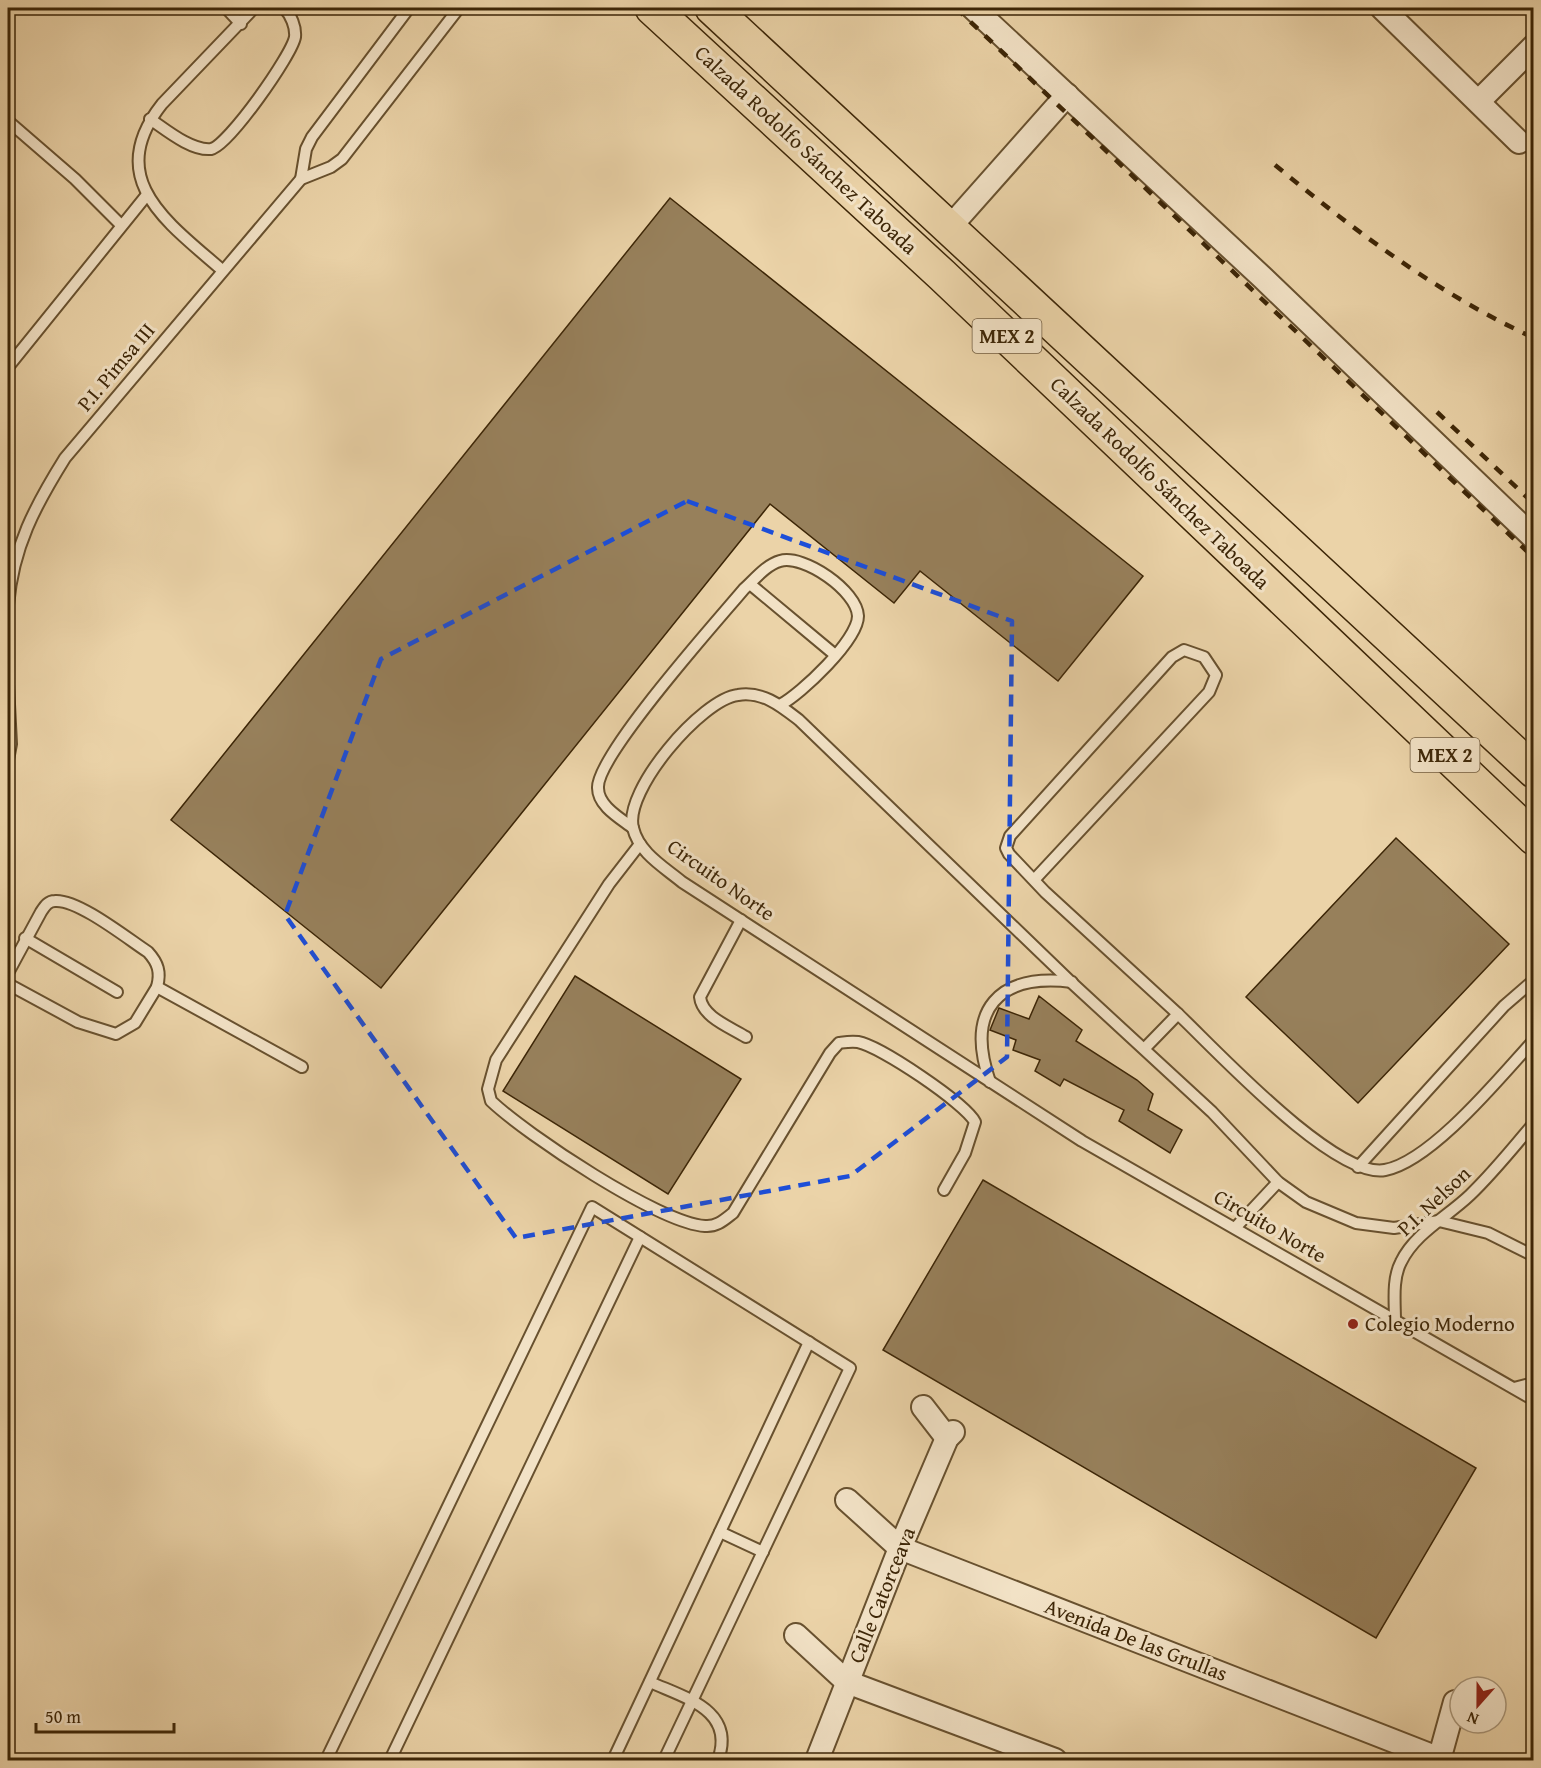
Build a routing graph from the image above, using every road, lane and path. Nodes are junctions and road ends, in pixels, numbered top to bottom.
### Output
1 (226, 8) edge
2 (254, 8) edge
3 (284, 8) edge
4 (409, 8) edge
5 (459, 8) edge
6 (652, 8) edge
7 (712, 8) edge
8 (973, 8) edge
9 (1382, 8) edge
10 (241, 24) junction
11 (1533, 46) edge
12 (1067, 95) junction
13 (1479, 101) junction
14 (150, 119) junction
15 (8, 121) edge
16 (1519, 142) dead end
17 (302, 179) junction
18 (146, 196) junction
19 (121, 225) junction
20 (950, 227) junction
21 (222, 270) junction
22 (8, 367) edge
23 (1533, 538) edge
24 (750, 584) junction
25 (8, 605) edge
26 (834, 654) junction
27 (8, 684) edge
28 (780, 705) junction
29 (8, 760) edge
30 (1533, 771) edge
31 (633, 828) junction
32 (1533, 838) edge
33 (640, 844) junction
34 (1034, 880) junction
35 (741, 920) junction
36 (25, 938) junction
37 (8, 973) edge
38 (1533, 980) edge
39 (1072, 982) junction
40 (8, 984) edge
41 (157, 987) junction
42 (117, 992) dead end
43 (1179, 1014) junction
44 (746, 1036) dead end
45 (1533, 1040) edge
46 (1145, 1048) junction
47 (302, 1067) dead end
48 (990, 1082) junction
49 (1533, 1124) edge
50 (1358, 1167) junction
51 (1278, 1182) junction
52 (944, 1190) dead end
53 (1439, 1221) junction
54 (1235, 1228) junction
55 (640, 1237) junction
56 (1533, 1256) edge
57 (1395, 1321) junction
58 (809, 1342) junction
59 (1533, 1383) edge
60 (1514, 1388) junction
61 (1533, 1400) edge
62 (923, 1407) dead end
63 (847, 1500) dead end
64 (720, 1532) junction
65 (900, 1548) junction
66 (763, 1552) junction
67 (796, 1635) dead end
68 (650, 1682) junction
69 (847, 1682) junction
70 (692, 1701) junction
71 (1448, 1727) edge
72 (1439, 1760) edge
73 (326, 1761) edge
74 (390, 1761) edge
75 (613, 1761) edge
76 (664, 1761) edge
77 (718, 1761) edge
78 (817, 1761) edge
79 (1055, 1761) edge

1 - 10 lane
2 - 10 lane
3 - 14 lane
4 - 17 lane
5 - 17 lane, P.I. Pimsa III
6 - 32 main road, Calzada Rodolfo Sánchez Taboada / MEX 2
7 - 20 main road, Calzada Rodolfo Sánchez Taboada / MEX 2
8 - 12 street
9 - 13 street
10 - 14 lane
11 - 13 street
12 - 20 street
12 - 23 street
13 - 16 street
14 - 18 lane
15 - 19 lane
17 - 21 lane, P.I. Pimsa III
18 - 19 lane
18 - 21 lane
19 - 22 lane
20 - 30 main road, Calzada Rodolfo Sánchez Taboada / MEX 2
21 - 25 lane, P.I. Pimsa III
24 - 26 lane
24 - 26 lane
24 - 31 lane
26 - 28 lane
27 - 29 lane
28 - 31 lane, Circuito Norte
28 - 39 lane, Circuito Norte
31 - 33 lane, Circuito Norte
33 - 35 lane, Circuito Norte
33 - 52 lane
34 - 34 lane
34 - 43 lane
35 - 44 lane
35 - 48 lane, Circuito Norte
36 - 37 lane
36 - 41 lane
36 - 42 lane
38 - 50 lane
39 - 46 lane, Circuito Norte
39 - 48 lane
40 - 41 lane
41 - 47 lane
43 - 46 lane
43 - 50 lane
45 - 50 lane
46 - 51 lane, Circuito Norte
48 - 54 lane, Circuito Norte
49 - 53 lane, P.I. Nelson
51 - 53 lane, Circuito Norte
51 - 54 lane
53 - 56 lane, Circuito Norte
53 - 57 lane, P.I. Nelson
54 - 57 lane, Circuito Norte
55 - 58 lane
55 - 73 lane
55 - 74 lane
57 - 60 lane, Circuito Norte
58 - 64 lane
58 - 66 lane
59 - 60 lane
60 - 61 lane, Circuito Norte
62 - 65 street, Calle Catorceava
63 - 65 street, Avenida De las Grullas
64 - 66 lane
64 - 68 lane
65 - 69 street, Calle Catorceava
65 - 72 street, Avenida De las Grullas
66 - 70 lane
67 - 69 street
68 - 70 lane
68 - 75 lane
69 - 78 street, Calle Catorceava
69 - 79 street
70 - 76 lane
70 - 77 lane
71 - 72 street

